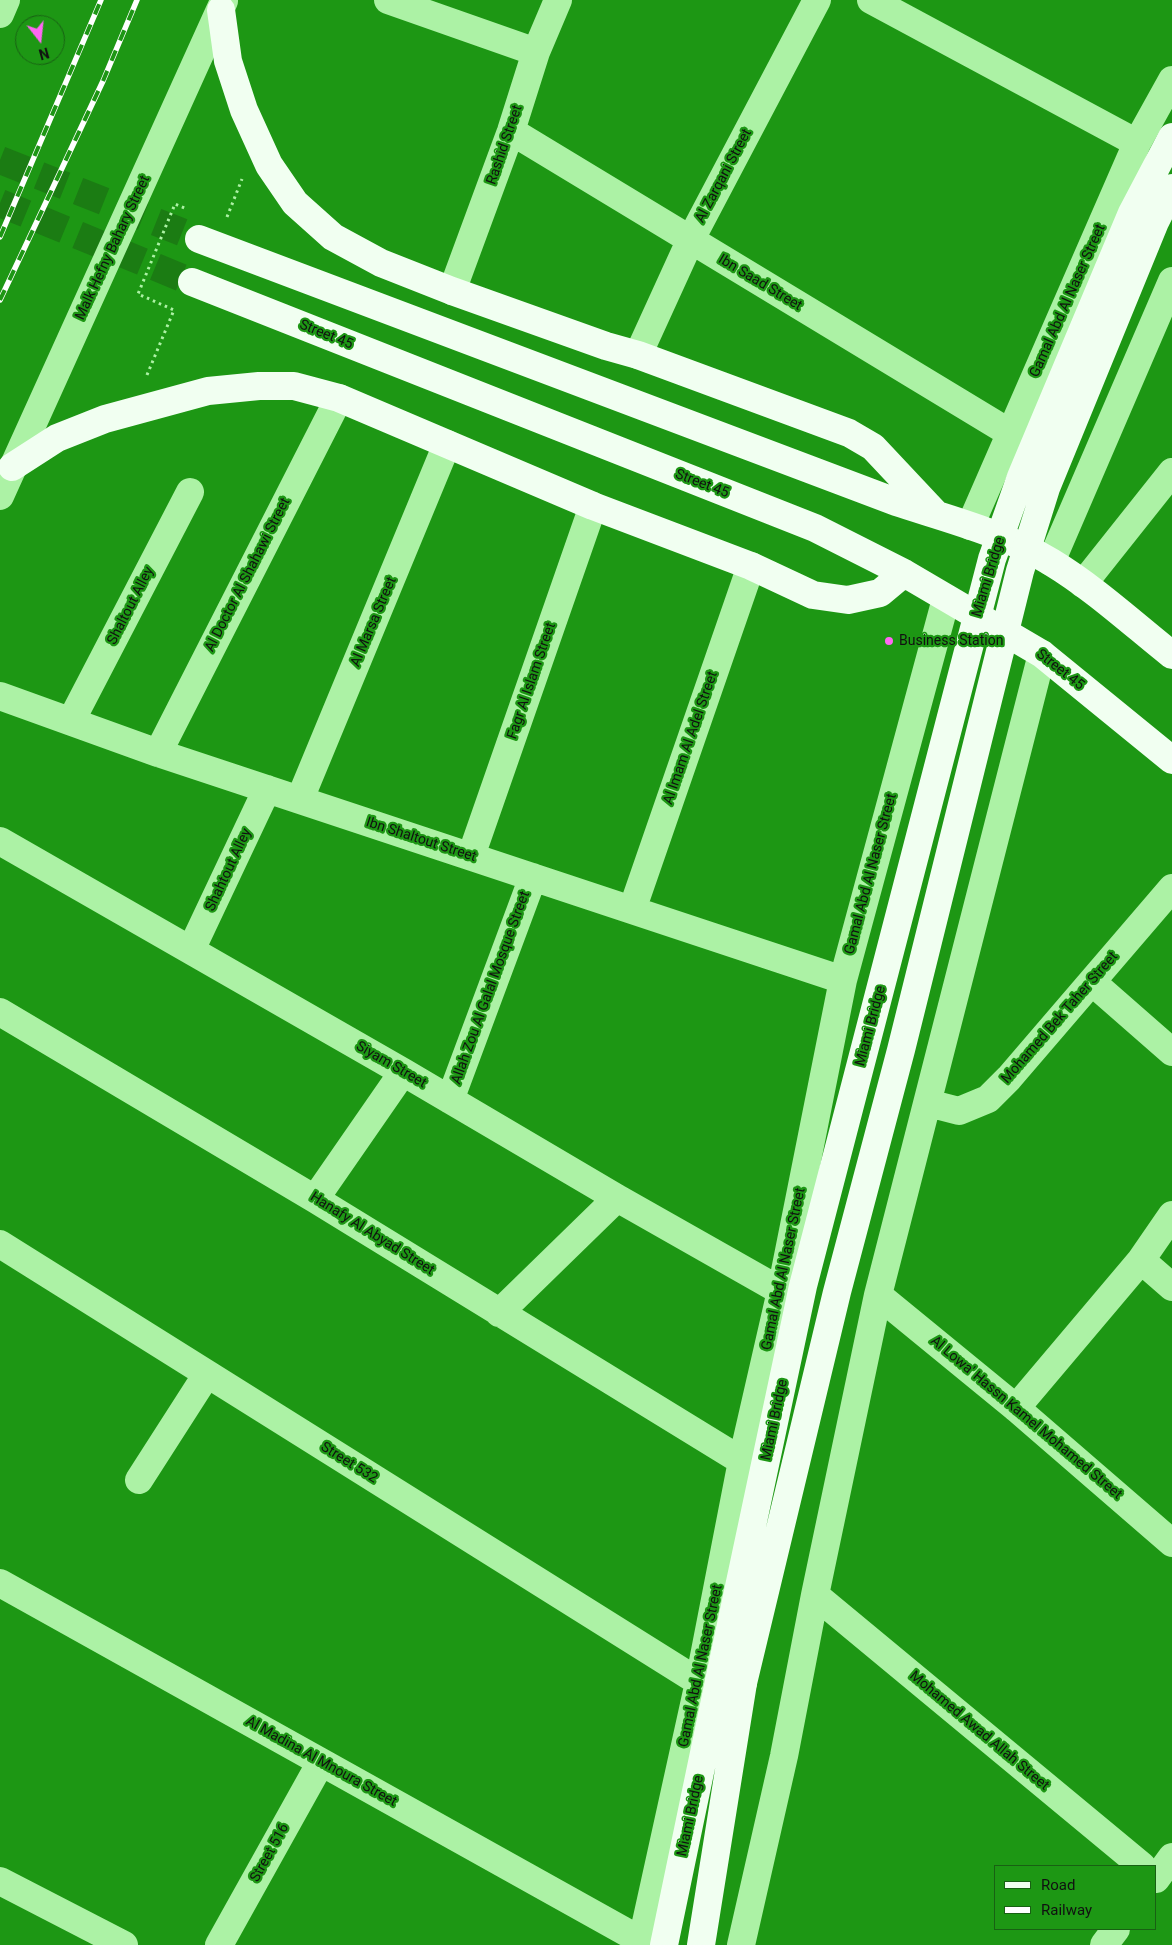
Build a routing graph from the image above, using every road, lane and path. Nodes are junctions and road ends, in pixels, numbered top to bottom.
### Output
1 (6, 0) edge
2 (388, 0) edge
3 (558, 0) edge
4 (817, 0) edge
5 (871, 0) edge
6 (223, 5) edge
7 (0, 14) edge
8 (536, 52) junction
9 (1172, 80) edge
10 (511, 131) junction
11 (1172, 137) edge
12 (1137, 143) junction
13 (1172, 188) edge
14 (175, 204) dead end
15 (199, 239) tunnel mouth
16 (690, 241) junction
17 (1172, 281) edge
18 (192, 282) tunnel mouth
19 (452, 291) junction
20 (638, 355) junction
21 (338, 398) junction
22 (132, 411) junction
23 (1010, 433) junction
24 (447, 444) junction
25 (12, 467) junction
26 (1172, 472) edge
27 (190, 492) dead end
28 (0, 496) edge
29 (593, 506) junction
30 (937, 516) junction
31 (970, 526) junction
32 (1051, 562) junction
33 (751, 566) junction
34 (904, 573) junction
35 (1083, 584) junction
36 (946, 598) junction
37 (1042, 654) junction
38 (1172, 655) edge
39 (0, 696) edge
40 (71, 721) junction
41 (158, 753) junction
42 (1172, 760) edge
43 (267, 789) junction
44 (300, 799) junction
45 (0, 841) edge
46 (471, 856) junction
47 (533, 877) junction
48 (1172, 888) edge
49 (632, 910) junction
50 (191, 950) junction
51 (842, 980) junction
52 (1092, 982) junction
53 (0, 1012) edge
54 (1172, 1052) edge
55 (403, 1072) junction
56 (450, 1100) junction
57 (928, 1103) junction
58 (315, 1198) junction
59 (617, 1198) junction
60 (1172, 1215) edge
61 (0, 1244) edge
62 (1140, 1260) junction
63 (1172, 1287) edge
64 (781, 1290) junction
65 (878, 1295) junction
66 (499, 1313) junction
67 (206, 1374) junction
68 (1016, 1408) junction
69 (742, 1461) junction
70 (139, 1480) dead end
71 (1172, 1543) edge
72 (0, 1583) edge
73 (815, 1595) junction
74 (720, 1682) junction
75 (321, 1762) junction
76 (1172, 1857) edge
77 (1141, 1865) edge
78 (1157, 1877) edge
79 (1157, 1879) edge
80 (0, 1881) edge
81 (1172, 1892) edge
82 (1115, 1930) edge
83 (649, 1944) edge
84 (124, 1945) edge
85 (219, 1945) edge
86 (701, 1945) edge
87 (741, 1945) edge
88 (1104, 1945) edge

1 - 7 street
2 - 8 street
3 - 8 street, Rashid Street
4 - 16 street, Al Zarqani Street
5 - 12 street
6 - 19 main road
6 - 25 street, Malk Hefny Bahary Street
8 - 10 street, Rashid Street
9 - 12 street, Gamal Abd Al Naser Street
10 - 16 street, Ibn Saad Street
10 - 19 street, Rashid Street
11 - 74 main road, Miami Bridge, bridge
12 - 23 street, Gamal Abd Al Naser Street
13 - 74 main road, Miami Bridge, bridge
14 - 22 path
15 - 30 main road
16 - 20 street, Al Zarqani Street
16 - 23 street, Ibn Saad Street
17 - 32 street
18 - 34 main road, Street 45
19 - 20 main road
20 - 30 main road
21 - 22 main road
21 - 24 main road
21 - 41 street, Al Doctor Al Shahawi Street
22 - 25 main road
23 - 31 street, Gamal Abd Al Naser Street
24 - 29 main road
24 - 44 street, Al Marsa Street
25 - 28 street, Malk Hefny Bahary Street
26 - 35 street
27 - 40 street, Shaltout Alley
29 - 33 main road
29 - 46 street, Fagr Al Islam Street
30 - 31 main road
31 - 32 main road
32 - 35 main road
33 - 34 main road
33 - 49 street, Al Imam Al Adel Street
34 - 36 main road, Street 45
35 - 38 main road
36 - 37 main road, Street 45
36 - 51 street, Gamal Abd Al Naser Street
37 - 42 main road, Street 45
37 - 57 street
39 - 40 street, Ibn Shaltout Street
40 - 41 street, Ibn Shaltout Street
41 - 43 street, Ibn Shaltout Street
43 - 44 street, Ibn Shaltout Street
43 - 50 street, Shahtout Alley
44 - 46 street, Ibn Shaltout Street
45 - 50 street, Siyam Street
46 - 47 street, Ibn Shaltout Street
47 - 49 street, Ibn Shaltout Street
47 - 56 street, Allah Zou Al Galal Mosque Street
48 - 52 street, Mohamed Bek Taher Street
49 - 51 street, Ibn Shaltout Street
50 - 55 street, Siyam Street
51 - 64 street, Gamal Abd Al Naser Street
52 - 54 street
52 - 57 street, Mohamed Bek Taher Street
53 - 58 street, Hanafy Al Abyad Street
55 - 56 street, Siyam Street
55 - 58 street
56 - 59 street, Siyam Street
57 - 65 street
58 - 66 street, Hanafy Al Abyad Street
59 - 64 street, Siyam Street
59 - 66 street
60 - 62 street
61 - 67 street, Street 532
62 - 63 street
62 - 68 street
64 - 69 street, Gamal Abd Al Naser Street
65 - 68 street, Al Lowa' Hassn Kamel Mohamed Street
65 - 73 street
66 - 69 street, Hanafy Al Abyad Street
67 - 70 street
67 - 74 street, Street 532
68 - 71 street, Al Lowa' Hassn Kamel Mohamed Street
69 - 74 street, Gamal Abd Al Naser Street
72 - 75 street, Al Madina Al Mnoura Street
73 - 77 street, Mohamed Awad Allah Street
73 - 87 street
74 - 83 main road, Miami Bridge
74 - 86 main road, Miami Bridge
75 - 83 street, Al Madina Al Mnoura Street
75 - 85 street, Street 516
76 - 78 street
79 - 81 street
80 - 84 street
82 - 88 street

